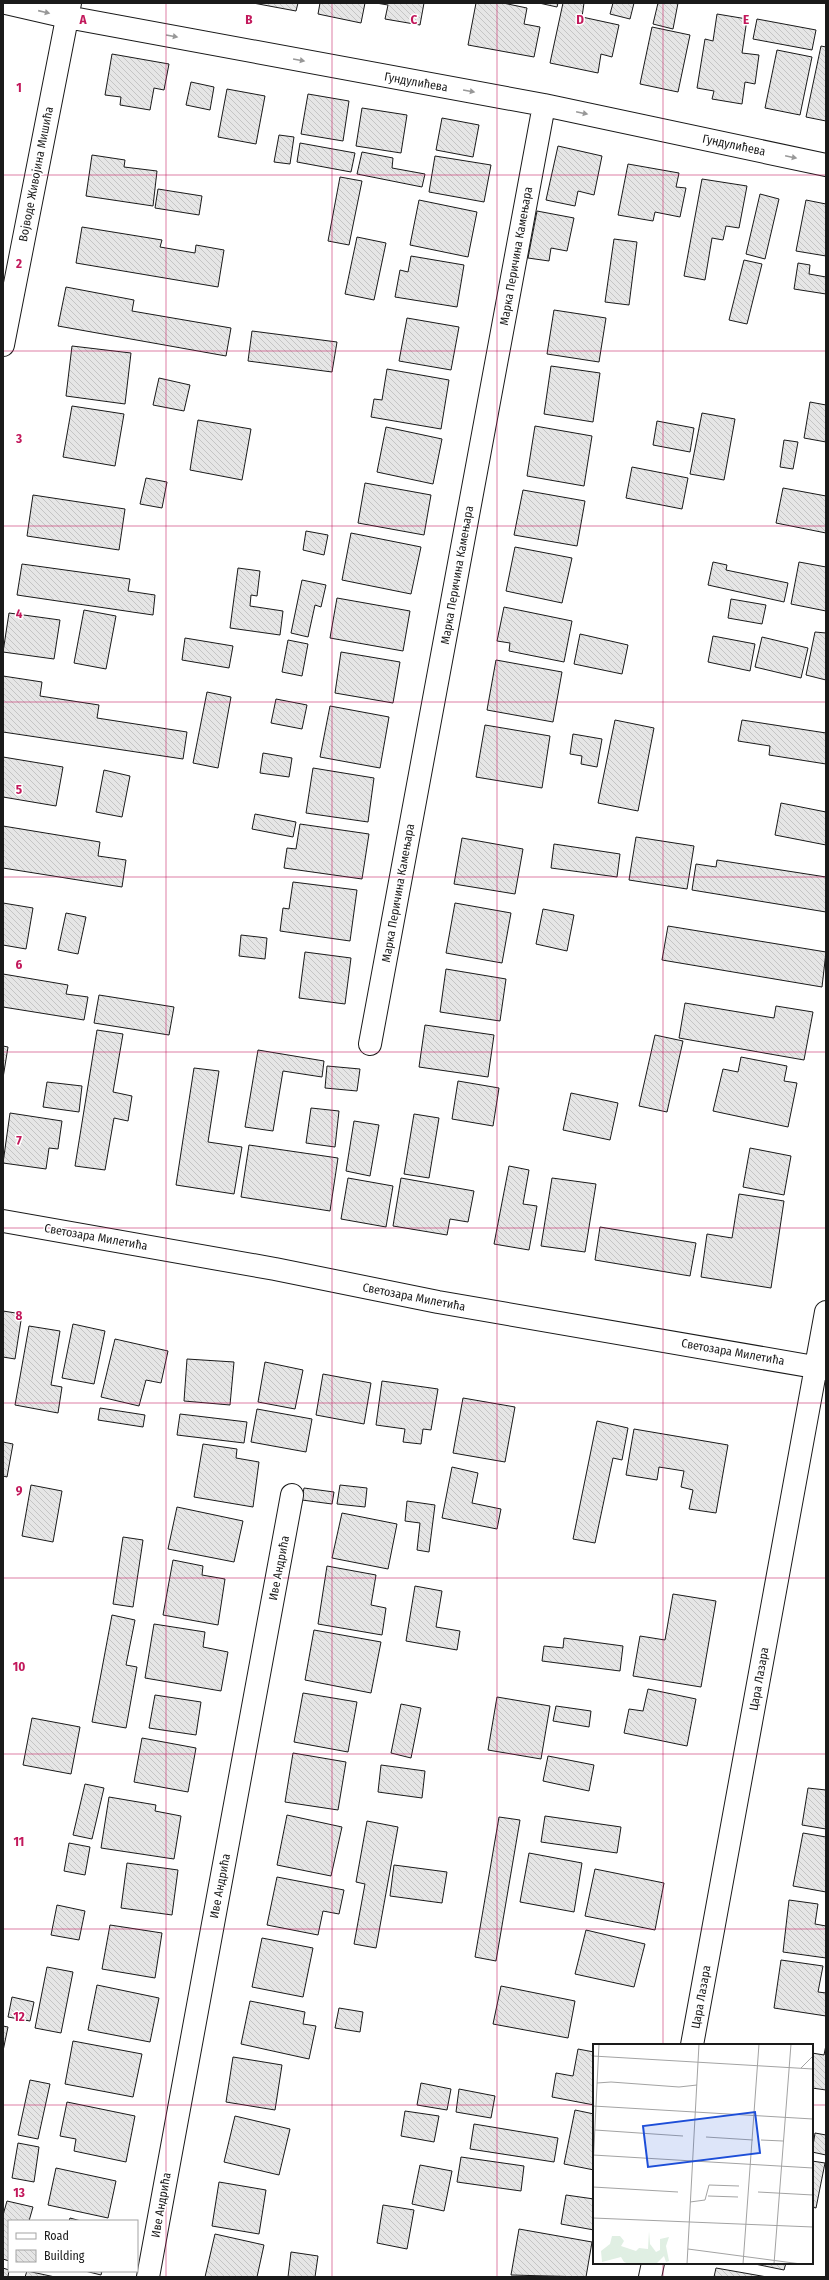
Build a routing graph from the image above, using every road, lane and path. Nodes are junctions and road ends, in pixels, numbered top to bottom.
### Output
1 (6, 3) edge
2 (68, 10) edge
3 (544, 105) junction
4 (826, 165) edge
5 (3, 345) edge
6 (370, 1044) dead end
7 (3, 1221) edge
8 (826, 1312) edge
9 (821, 1368) edge
10 (292, 1495) dead end
11 (692, 2044) edge
12 (653, 2264) edge
13 (148, 2277) edge
14 (650, 2277) edge

1 -> 2 street, Гундулићева
2 -> 3 street, Гундулићева
2 - 5 street, Војводе Живојина Мишића
3 -> 4 street, Гундулићева
3 - 6 street, Марка Перичина Камењара
7 - 9 street, Светозара Милетића
8 - 9 street, Цара Лазара
9 - 11 street, Цара Лазара
10 - 13 street, Иве Андрића
12 - 14 street

